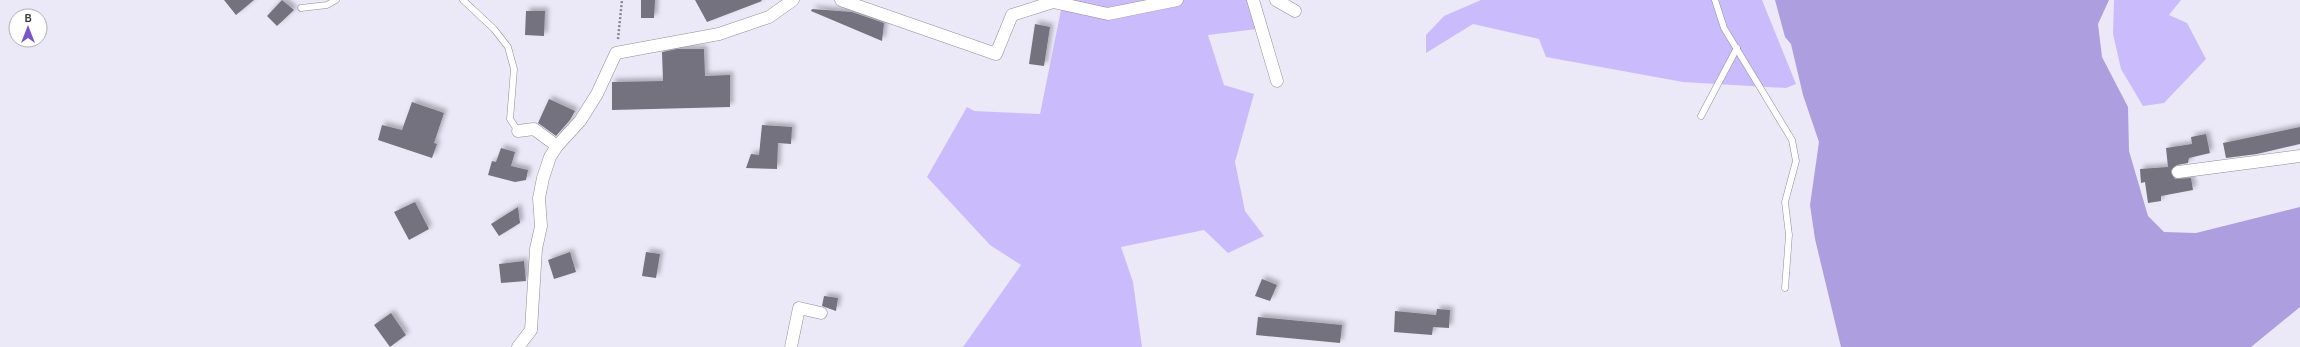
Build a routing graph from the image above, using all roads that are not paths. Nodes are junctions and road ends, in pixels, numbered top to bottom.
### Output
1 (336, 0) edge
2 (464, 0) edge
3 (793, 0) edge
4 (841, 0) edge
5 (1177, 0) edge
6 (1253, 0) edge
7 (1276, 0) edge
8 (1715, 0) edge
9 (1063, 2) edge
10 (301, 8) dead end
11 (1295, 11) dead end
12 (1737, 48) junction
13 (1277, 81) dead end
14 (1701, 116) dead end
15 (518, 131) joint
16 (557, 146) junction
17 (2300, 156) edge
18 (2178, 172) dead end
19 (1785, 288) dead end
20 (821, 313) dead end
21 (518, 347) edge
22 (791, 347) edge

1 - 10 lane
2 - 15 lane
3 - 16 street
4 - 9 street
5 - 9 street
6 - 13 street
7 - 11 street
8 - 12 lane
12 - 14 lane
12 - 19 lane
15 - 16 street
16 - 21 street
17 - 18 street
20 - 22 street

